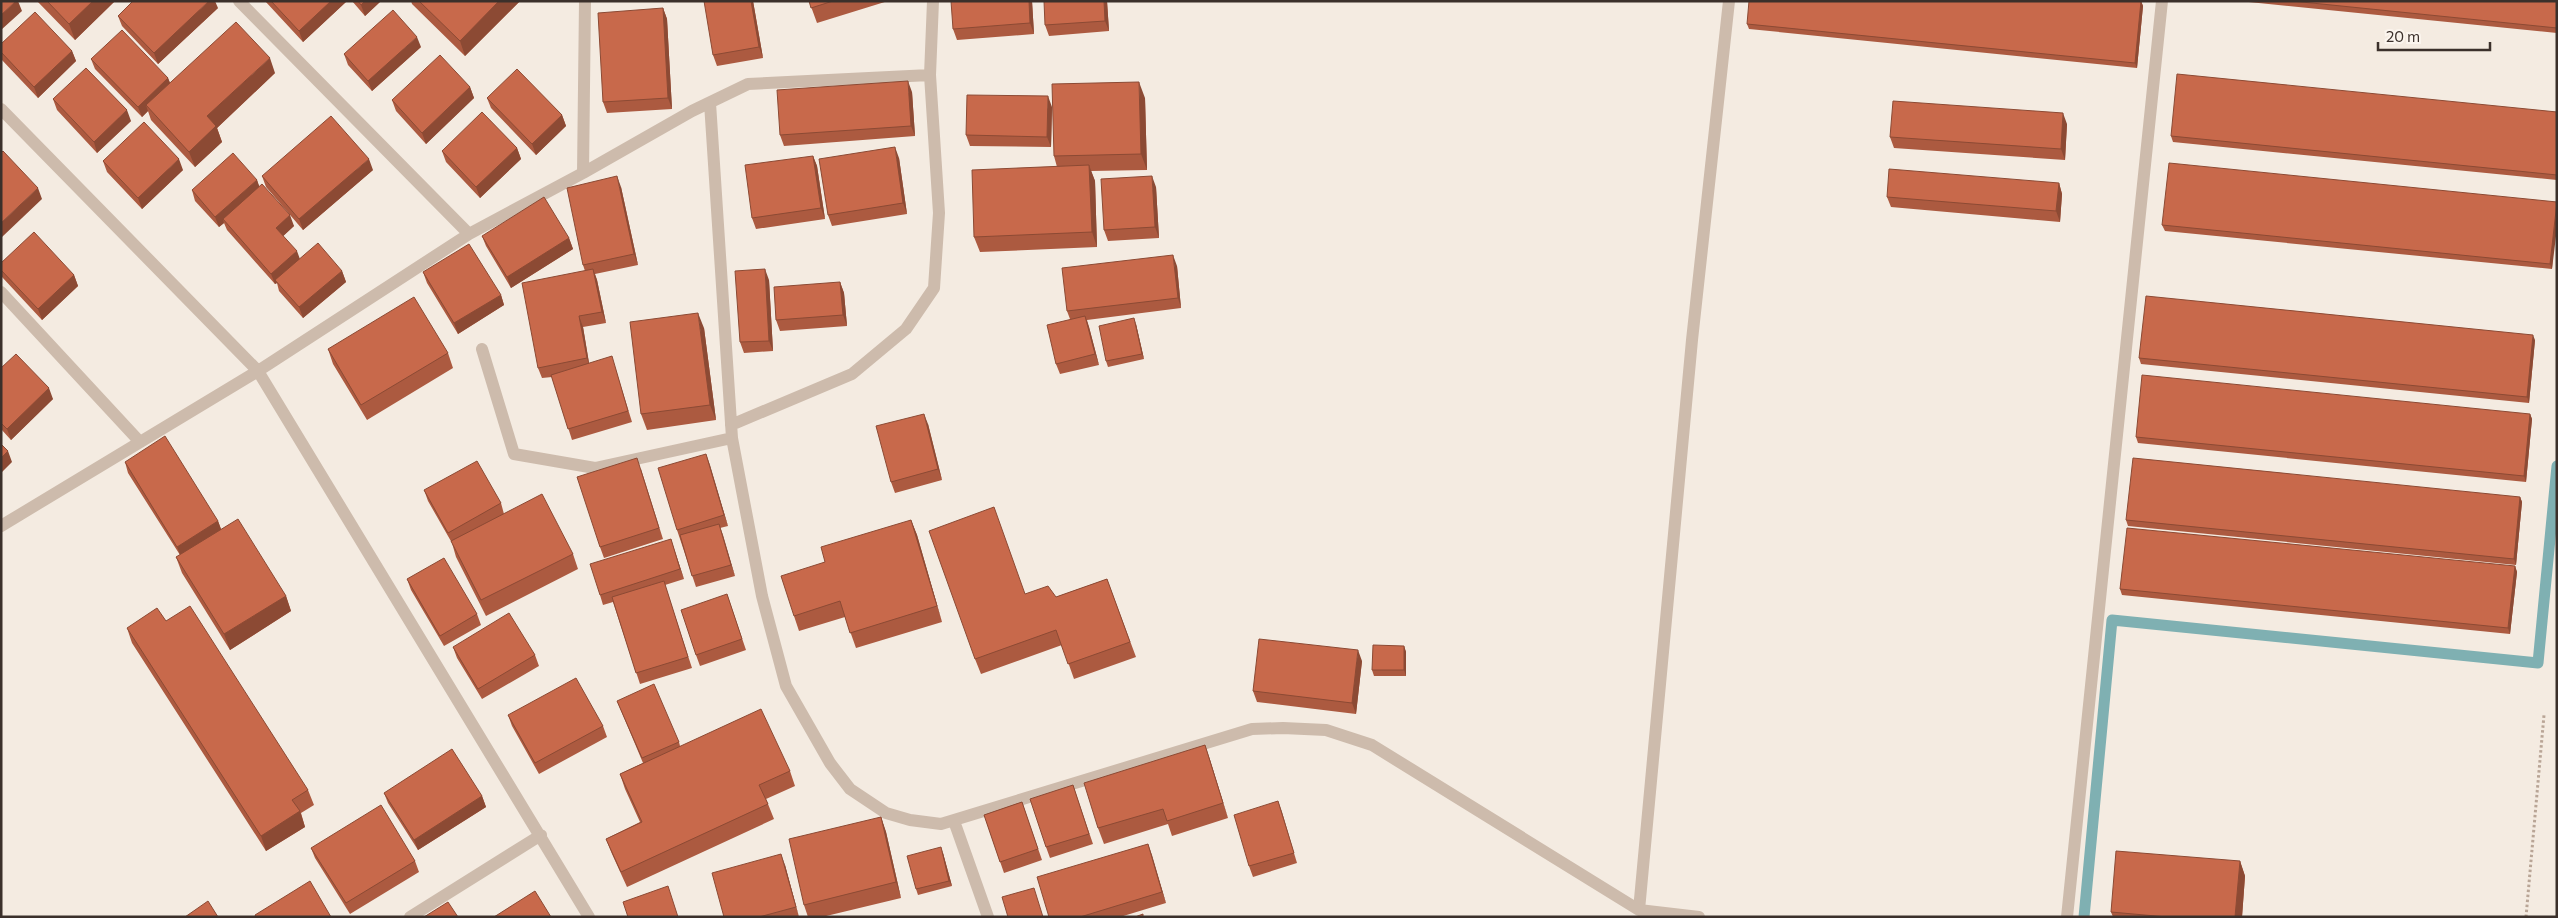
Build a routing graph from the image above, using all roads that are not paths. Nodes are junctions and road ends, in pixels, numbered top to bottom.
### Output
1 (239, 1) edge
2 (585, 1) edge
3 (933, 1) edge
4 (1729, 1) edge
5 (2162, 1) edge
6 (930, 75) junction
7 (710, 103) junction
8 (1, 109) edge
9 (583, 173) junction
10 (469, 234) junction
11 (1, 292) edge
12 (482, 349) dead end
13 (258, 371) junction
14 (731, 425) junction
15 (732, 438) junction
16 (140, 442) junction
17 (1, 526) edge
18 (954, 821) junction
19 (541, 835) junction
20 (1639, 910) junction
21 (410, 917) edge
22 (589, 917) edge
23 (988, 917) edge
24 (1699, 917) edge
25 (2067, 917) edge

1 - 10 lane
2 - 9 lane
3 - 6 lane
4 - 20 lane
5 - 25 lane
6 - 7 lane
6 - 14 lane
7 - 9 lane
7 - 14 lane
8 - 13 lane
9 - 10 lane
10 - 13 lane
11 - 16 lane
12 - 15 lane
13 - 16 lane
13 - 19 lane
14 - 15 lane
15 - 18 lane
16 - 17 lane
18 - 20 lane
18 - 23 lane
19 - 21 lane
19 - 22 lane
20 - 24 lane

